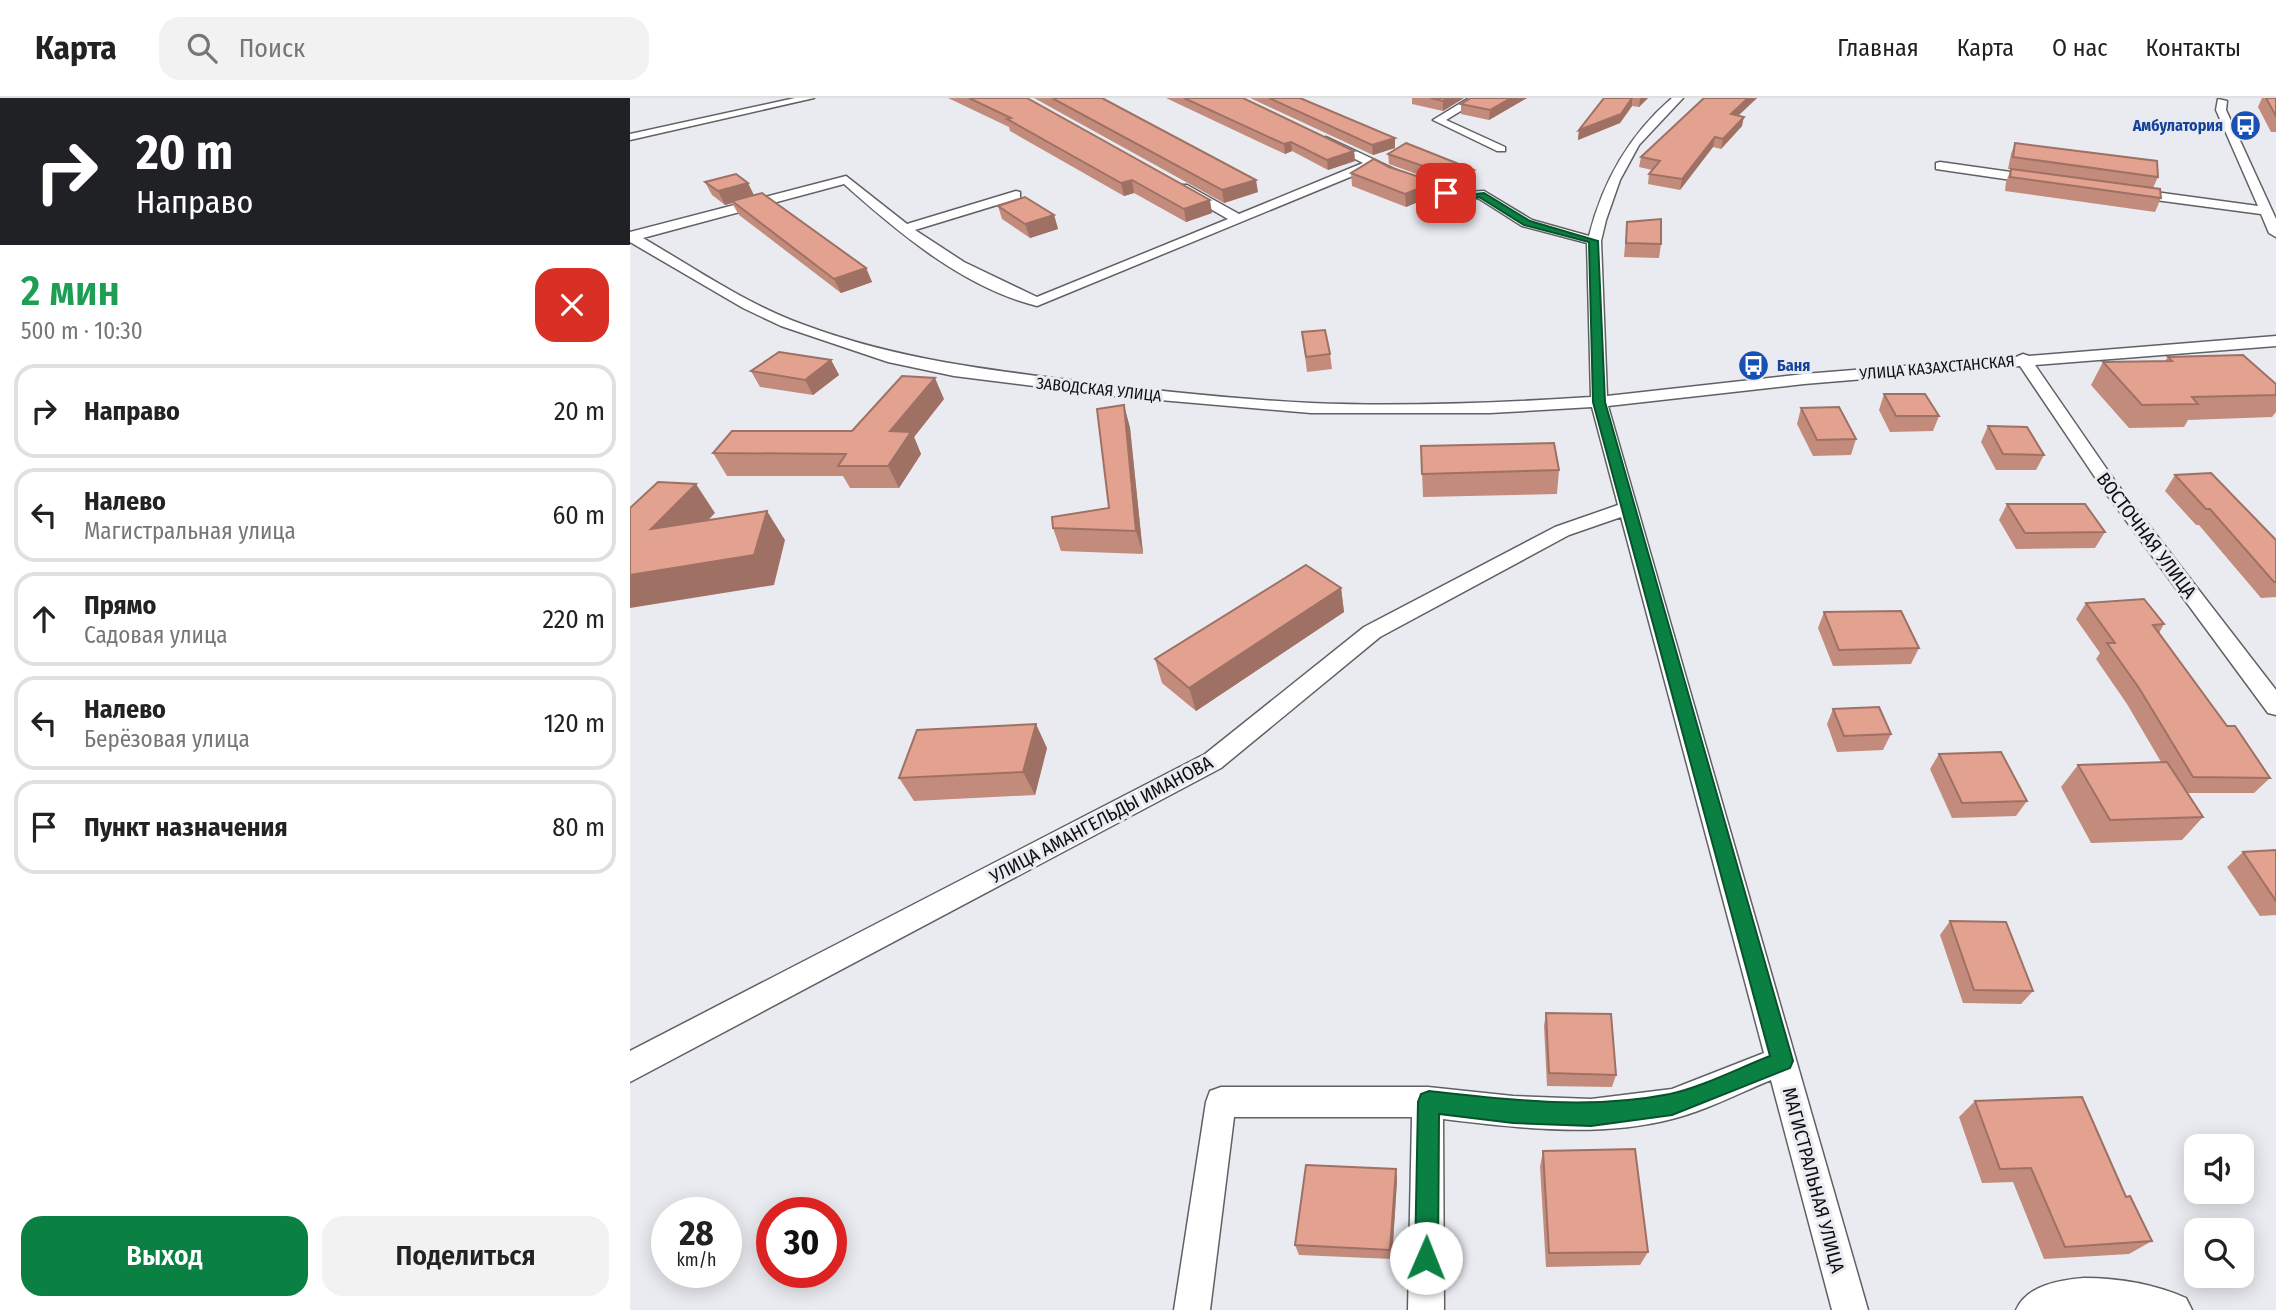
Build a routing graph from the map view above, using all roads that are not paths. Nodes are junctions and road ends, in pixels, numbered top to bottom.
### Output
1 (809, 98) edge
2 (1477, 98) edge
3 (1678, 98) edge
4 (2222, 99) edge
5 (1318, 136) edge
6 (630, 137) edge
7 (1501, 149) dead end
8 (1374, 163) junction
9 (1940, 166) dead end
10 (1170, 181) edge
11 (2048, 181) edge
12 (2116, 191) edge
13 (1016, 195) dead end
14 (2265, 211) junction
15 (1238, 219) junction
16 (905, 229) junction
17 (2276, 233) edge
18 (631, 236) edge
19 (1594, 241) junction
20 (2272, 344) edge
21 (2023, 359) junction
22 (1599, 402) junction
23 (1629, 508) junction
24 (2276, 707) edge
25 (1782, 1061) junction
26 (630, 1067) edge
27 (1429, 1102) junction
28 (1192, 1310) edge
29 (1426, 1310) edge
30 (1850, 1310) edge
31 (2034, 1310) edge
32 (2174, 1310) edge

1 - 6 street
2 - 7 street
3 - 19 street, МАГИСТРАЛЬНАЯ УЛИЦА
4 - 14 street
5 - 8 street
8 - 15 street
8 - 19 street
9 - 11 street
10 - 15 street
12 - 14 street
13 - 16 street
14 - 17 street
15 - 16 street
16 - 18 street
18 - 22 street, ЗАВОДСКАЯ УЛИЦА
19 - 22 street, МАГИСТРАЛЬНАЯ УЛИЦА
20 - 21 street, УЛИЦА КАЗАХСТАНСКАЯ
21 - 22 street, УЛИЦА КАЗАХСТАНСКАЯ
21 - 24 street, ВОСТОЧНАЯ УЛИЦА
22 - 23 street, МАГИСТРАЛЬНАЯ УЛИЦА
23 - 25 street, МАГИСТРАЛЬНАЯ УЛИЦА
23 - 26 street, УЛИЦА АМАНГЕЛЬДЫ ИМАНОВА
25 - 27 street
25 - 30 street, МАГИСТРАЛЬНАЯ УЛИЦА
27 - 28 street
27 - 29 street
31 - 32 street

